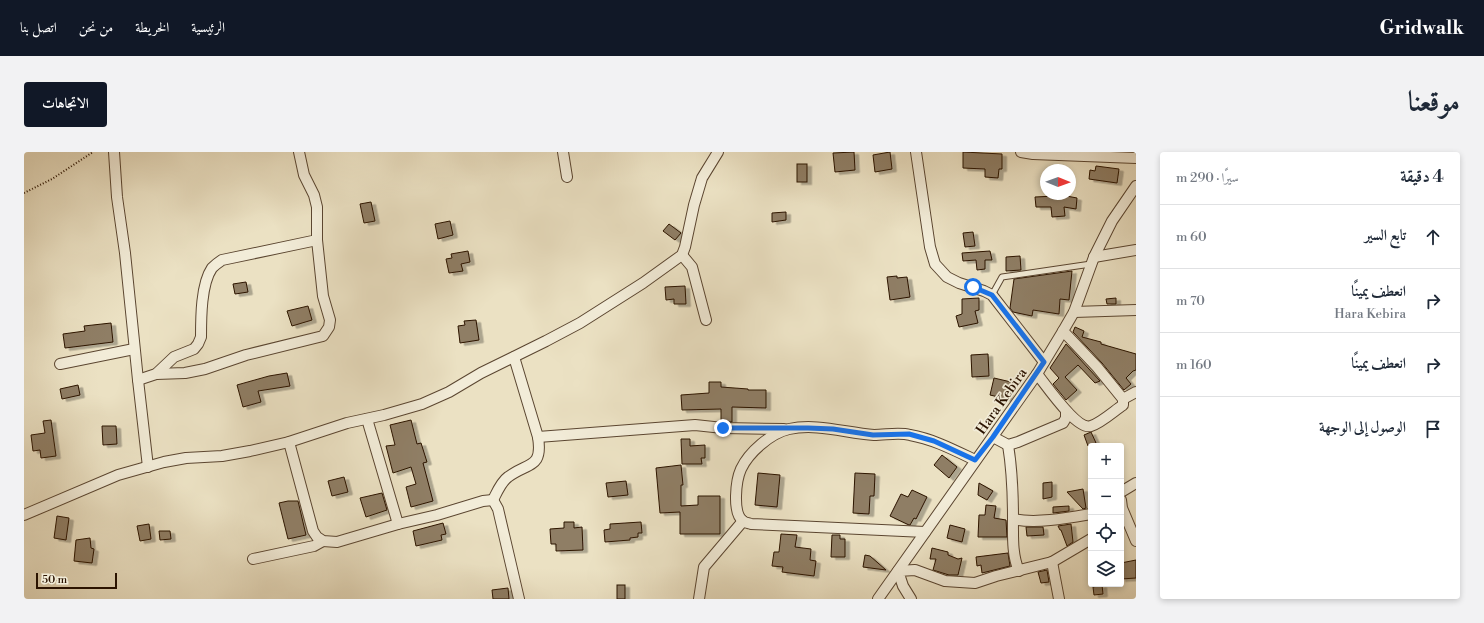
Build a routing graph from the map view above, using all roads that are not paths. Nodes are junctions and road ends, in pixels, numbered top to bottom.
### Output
1 (114, 152) edge
2 (299, 152) edge
3 (564, 152) edge
4 (718, 152) edge
5 (916, 152) edge
6 (1021, 152) edge
7 (1136, 158) edge
8 (567, 177) dead end
9 (1136, 186) edge
10 (317, 240) junction
11 (1136, 250) edge
12 (682, 255) junction
13 (1093, 261) junction
14 (992, 295) junction
15 (1136, 310) edge
16 (1074, 312) junction
17 (706, 320) dead end
18 (1064, 331) junction
19 (134, 349) junction
20 (514, 356) junction
21 (1044, 362) junction
22 (60, 364) dead end
23 (156, 374) junction
24 (1037, 374) junction
25 (138, 380) junction
26 (1136, 392) edge
27 (1123, 399) junction
28 (1066, 411) junction
29 (367, 419) junction
30 (790, 429) junction
31 (993, 437) junction
32 (538, 438) junction
33 (289, 442) junction
34 (1008, 445) junction
35 (975, 460) junction
36 (148, 466) junction
37 (1136, 483) edge
38 (1124, 490) edge
39 (493, 500) junction
40 (24, 511) edge
41 (1088, 514) edge
42 (1013, 519) junction
43 (743, 521) junction
44 (1124, 521) edge
45 (398, 524) junction
46 (925, 532) junction
47 (323, 541) junction
48 (1088, 541) edge
49 (1136, 541) edge
50 (253, 559) dead end
51 (1052, 562) junction
52 (898, 571) junction
53 (1019, 571) junction
54 (519, 599) edge
55 (699, 599) edge
56 (878, 599) edge
57 (911, 599) edge
58 (1059, 599) edge

1 - 19 street
2 - 10 street
3 - 8 street
4 - 12 street
5 - 14 street
6 - 7 street
9 - 13 street, Hara Kebira
10 - 23 street
10 - 23 street
11 - 13 street
12 - 17 street
12 - 20 street
13 - 14 lane
13 - 16 street, Hara Kebira
14 - 21 street
15 - 16 street
16 - 18 street, Hara Kebira
18 - 21 street, Hara Kebira
18 - 27 street
19 - 22 street
19 - 25 street
20 - 29 street
20 - 32 street
21 - 24 street, Hara Kebira
23 - 25 street
24 - 28 street
24 - 31 street, Hara Kebira
25 - 36 street
26 - 27 street
27 - 28 street
28 - 34 street
29 - 33 street
29 - 45 street
30 - 32 street
30 - 35 street
30 - 43 street
31 - 34 street
31 - 35 street, Hara Kebira
32 - 39 street
33 - 36 street
33 - 47 street
34 - 42 street
35 - 46 street, Hara Kebira
36 - 40 street
37 - 38 street
39 - 45 street
39 - 54 street
41 - 42 street
42 - 53 street
43 - 46 street
43 - 55 street
44 - 49 street
45 - 47 street
46 - 52 street, Hara Kebira
47 - 50 street
48 - 51 street
51 - 53 street
51 - 58 street
52 - 53 street
52 - 56 street, Hara Kebira
52 - 57 street

